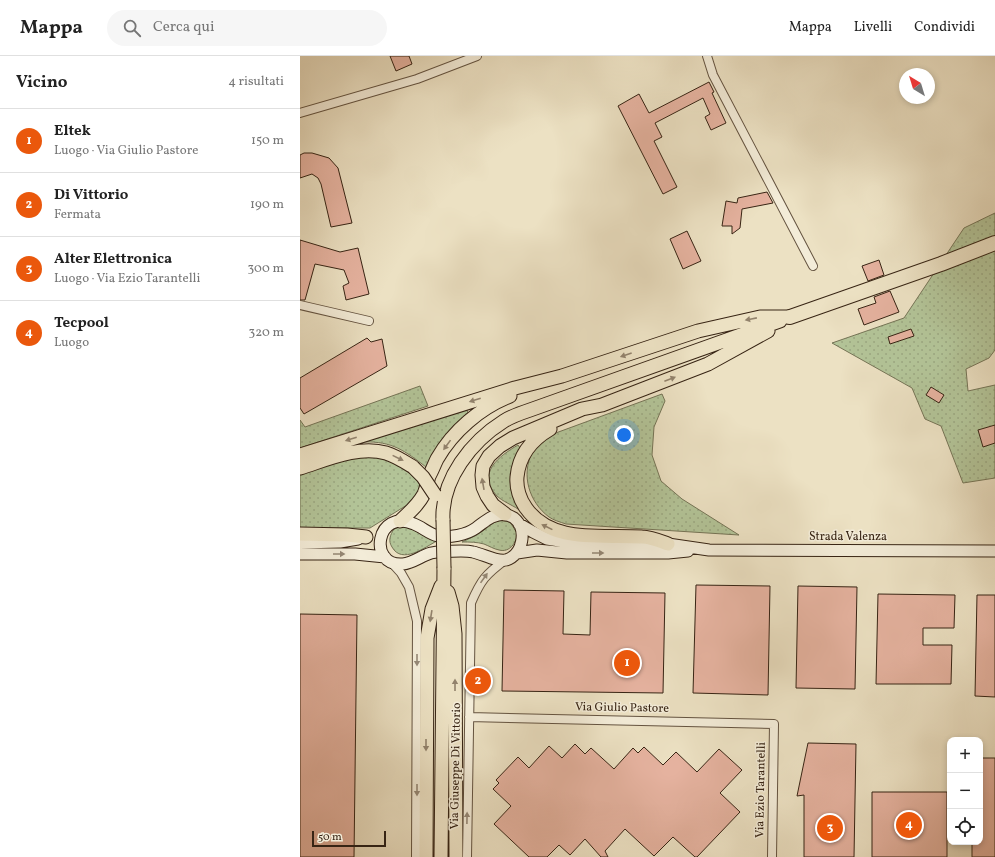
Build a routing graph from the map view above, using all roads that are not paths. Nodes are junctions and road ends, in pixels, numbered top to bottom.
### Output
1 (477, 56) edge
2 (707, 56) edge
3 (300, 113) edge
4 (995, 245) edge
5 (813, 266) dead end
6 (300, 305) edge
7 (790, 317) junction
8 (369, 321) dead end
9 (562, 376) junction
10 (602, 405) junction
11 (300, 455) edge
12 (300, 468) edge
13 (505, 514) junction
14 (443, 517) junction
15 (400, 521) junction
16 (519, 524) junction
17 (383, 530) junction
18 (300, 534) edge
19 (366, 538) junction
20 (300, 543) edge
21 (668, 544) junction
22 (700, 549) junction
23 (995, 551) edge
24 (517, 553) junction
25 (300, 554) edge
26 (388, 559) junction
27 (505, 560) junction
28 (443, 573) junction
29 (469, 717) junction
30 (774, 724) joint
31 (416, 857) edge
32 (426, 857) edge
33 (441, 857) edge
34 (456, 857) edge
35 (467, 857) edge
36 (772, 857) edge

1 - 3 street
2 - 5 street
4 - 7 highway
6 - 8 street
7 -> 9 highway
10 -> 7 highway
7 - 14 highway
9 -> 11 highway
9 -> 15 highway
13 -> 10 highway
21 -> 10 highway
12 -> 14 highway, bridge
13 - 15 main road
13 - 16 main road, Strada Valenza
14 - 28 highway, bridge
15 - 17 main road
16 - 21 main road, Strada Valenza
16 - 24 main road
17 - 19 main road
17 - 26 main road
18 - 19 highway
19 - 20 main road
21 - 22 main road, Strada Valenza
22 - 23 main road, Strada Valenza
24 -> 22 main road, Strada Valenza
24 - 27 main road
25 -> 26 main road
26 - 27 main road
26 -> 31 street
29 -> 27 street, Via Giuseppe Di Vittorio
28 -> 32 highway
28 - 33 highway
34 -> 28 highway
29 - 30 street, Via Giulio Pastore
35 -> 29 street, Via Giuseppe Di Vittorio
30 - 36 street, Via Ezio Tarantelli

